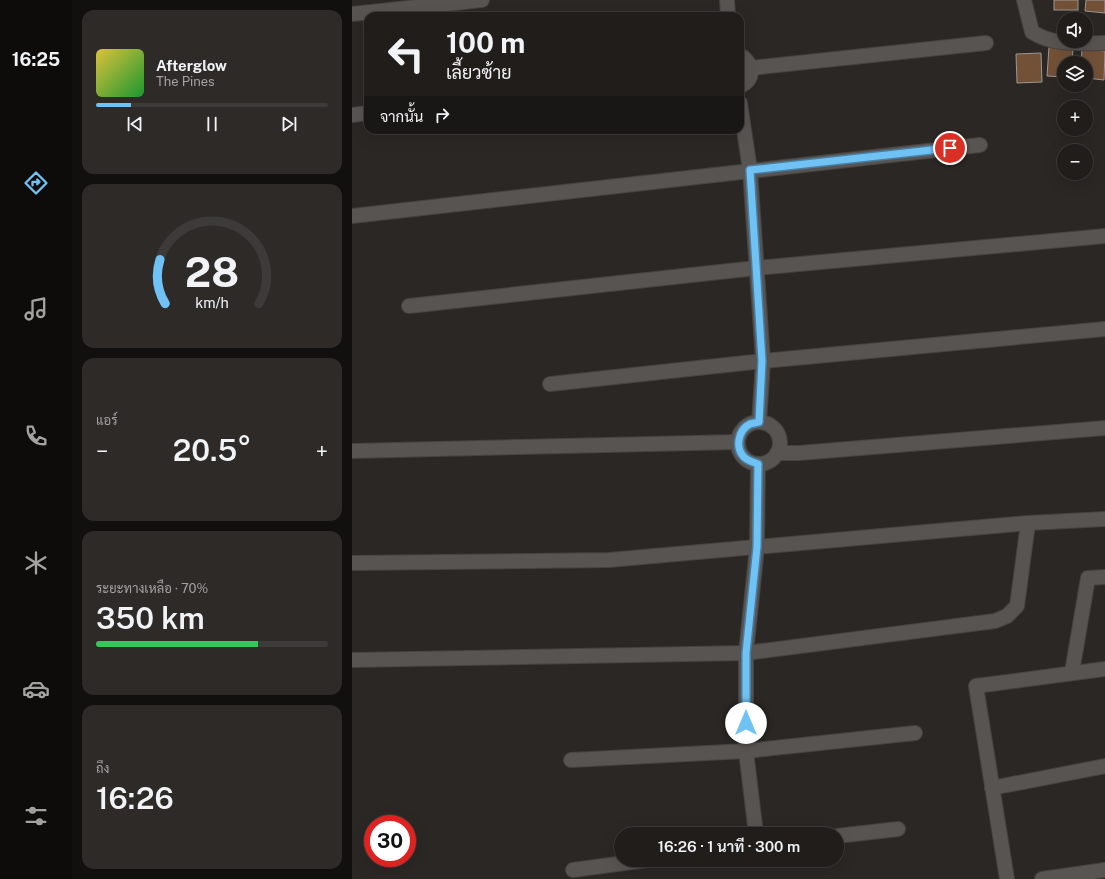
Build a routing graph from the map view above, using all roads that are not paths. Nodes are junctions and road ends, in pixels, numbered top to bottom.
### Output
1 (482, 0) edge
2 (727, 0) edge
3 (1024, 0) edge
4 (371, 12) edge
5 (728, 12) edge
6 (364, 13) edge
7 (352, 14) edge
8 (986, 43) dead end
9 (1105, 43) edge
10 (744, 58) edge
11 (751, 68) junction
12 (744, 83) edge
13 (364, 114) edge
14 (352, 115) edge
15 (744, 130) edge
16 (980, 145) dead end
17 (750, 170) junction
18 (352, 216) edge
19 (1105, 236) edge
20 (756, 268) junction
21 (409, 306) dead end
22 (1105, 329) edge
23 (762, 361) junction
24 (550, 384) dead end
25 (759, 422) junction
26 (1105, 428) edge
27 (738, 442) junction
28 (352, 451) edge
29 (777, 454) junction
30 (758, 464) junction
31 (1105, 519) edge
32 (1028, 523) junction
33 (757, 547) junction
34 (352, 563) edge
35 (1105, 577) edge
36 (746, 653) junction
37 (352, 660) edge
38 (1105, 669) edge
39 (1072, 672) junction
40 (914, 733) dead end
41 (746, 751) junction
42 (571, 760) dead end
43 (1105, 766) edge
44 (992, 788) junction
45 (755, 827) edge
46 (898, 829) dead end
47 (844, 835) edge
48 (614, 864) edge
49 (573, 870) dead end
50 (1105, 870) edge
51 (1007, 879) edge
52 (1042, 879) edge

1 - 4 street
2 - 5 street
3 - 9 street
6 - 7 street
8 - 11 street
10 - 11 street
11 - 12 street
13 - 14 street
15 - 17 street
16 - 17 street
17 - 18 street
17 - 20 street
19 - 20 street
20 - 21 street
20 - 23 street
22 - 23 street
23 - 24 street
23 - 25 street
25 - 27 street
25 - 29 street
26 - 29 street
27 - 28 street
27 - 30 street
29 - 30 street
30 - 33 street
31 - 32 street
32 - 33 street
32 - 36 street
33 - 34 street
33 - 36 street
35 - 39 street
36 - 37 street
36 - 41 street
38 - 39 street
39 - 44 street
40 - 41 street
41 - 42 street
41 - 45 street
43 - 44 street
44 - 51 street
46 - 47 street
48 - 49 street
50 - 52 street

